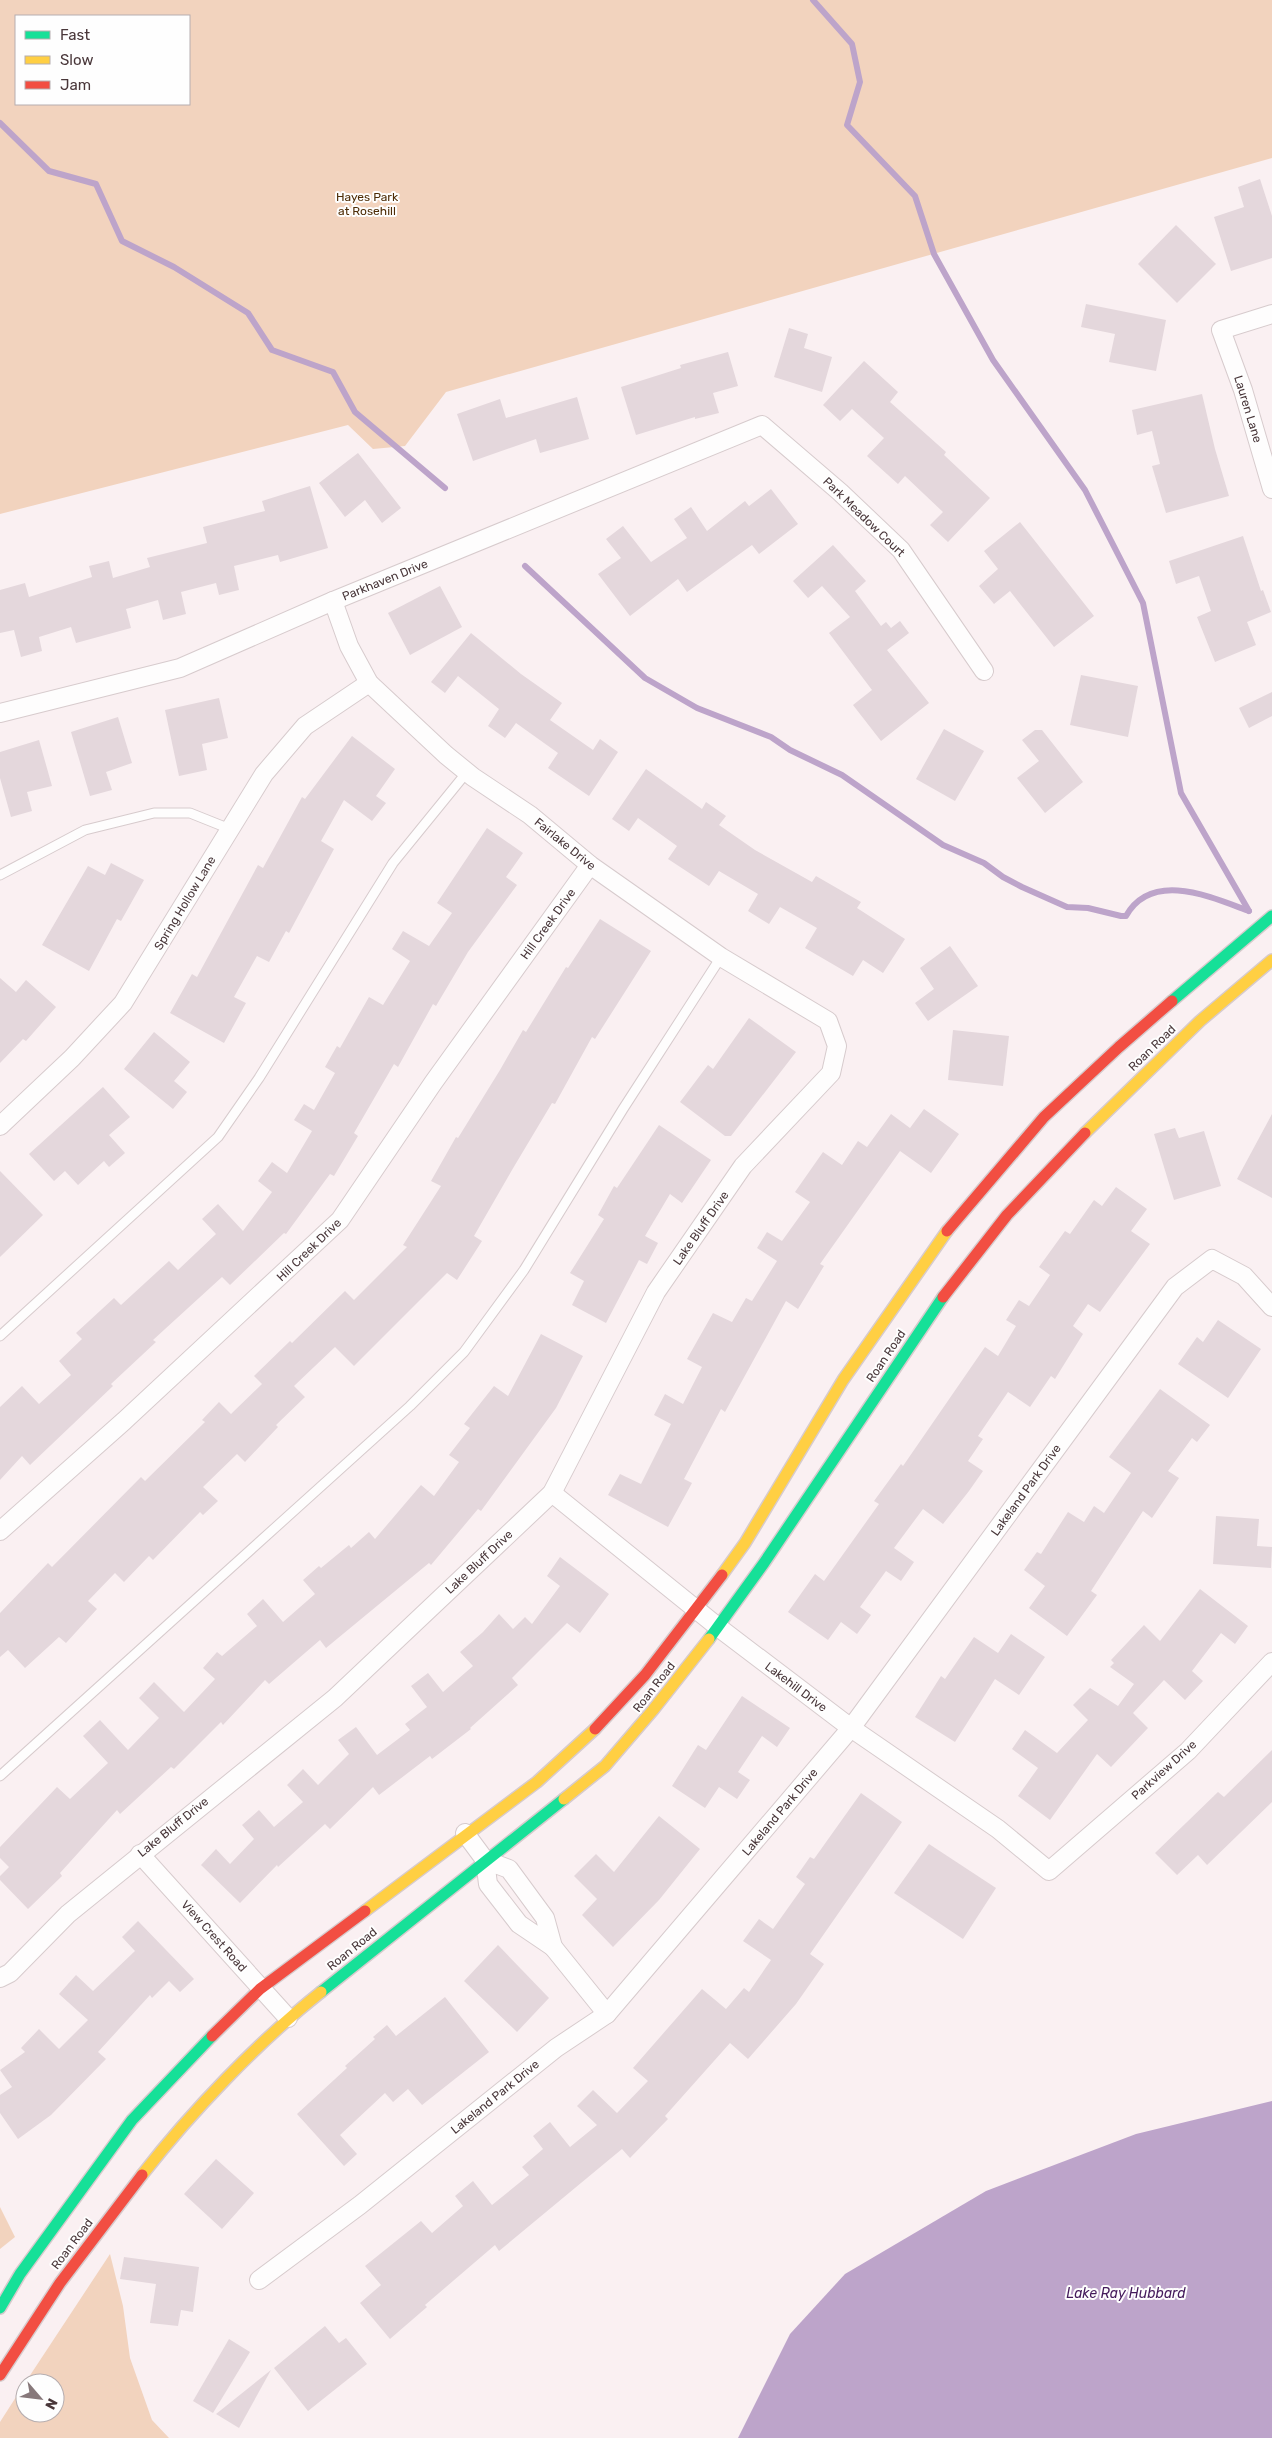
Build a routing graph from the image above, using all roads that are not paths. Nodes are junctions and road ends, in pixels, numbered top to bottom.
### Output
1 (1272, 314) edge
2 (762, 425) joint
3 (1271, 483) edge
4 (333, 601) junction
5 (984, 671) dead end
6 (369, 683) junction
7 (0, 713) edge
8 (467, 772) junction
9 (230, 829) junction
10 (590, 865) junction
11 (0, 875) edge
12 (1272, 916) edge
13 (721, 956) junction
14 (1272, 960) edge
15 (837, 1046) joint
16 (0, 1126) edge
17 (1272, 1306) edge
18 (0, 1336) edge
19 (552, 1493) junction
20 (0, 1531) edge
21 (697, 1610) junction
22 (718, 1627) junction
23 (1272, 1662) edge
24 (851, 1728) junction
25 (0, 1776) edge
26 (465, 1833) junction
27 (140, 1854) junction
28 (485, 1860) junction
29 (1049, 1871) joint
30 (553, 1947) junction
31 (0, 1978) edge
32 (260, 1989) junction
33 (607, 2014) junction
34 (288, 2018) junction
35 (259, 2280) dead end
36 (0, 2308) edge
37 (0, 2375) edge

1 - 3 street, Lauren Lane
2 - 4 street, Parkhaven Drive
2 - 5 street, Park Meadow Court
4 - 6 street, Fairlake Drive
4 - 7 street, Parkhaven Drive
6 - 8 street, Fairlake Drive
6 - 9 street, Spring Hollow Lane
8 - 10 street, Fairlake Drive
8 - 18 lane
9 - 11 lane
9 - 16 street, Spring Hollow Lane
10 - 13 street, Fairlake Drive
10 - 20 street, Hill Creek Drive
12 - 21 street, Roan Road
13 - 15 street, Fairlake Drive
13 - 25 lane
14 - 22 street, Roan Road
15 - 19 street, Lake Bluff Drive
17 - 24 street, Lakeland Park Drive
19 - 21 street, Lakehill Drive
19 - 27 street, Lake Bluff Drive
21 - 22 street, Lakehill Drive
21 - 26 street, Roan Road
22 - 24 street, Lakehill Drive
22 - 28 street, Roan Road
23 - 29 street, Parkview Drive
24 - 29 street, Lakehill Drive
24 - 33 street, Lakeland Park Drive
26 - 28 street
26 - 32 street, Roan Road
27 - 31 street, Lake Bluff Drive
27 - 32 street, View Crest Road
28 - 30 street
28 - 30 street
28 - 34 street, Roan Road
30 - 33 street
32 - 34 street, View Crest Road
32 - 36 street, Roan Road
33 - 35 street, Lakeland Park Drive
34 - 37 street, Roan Road

